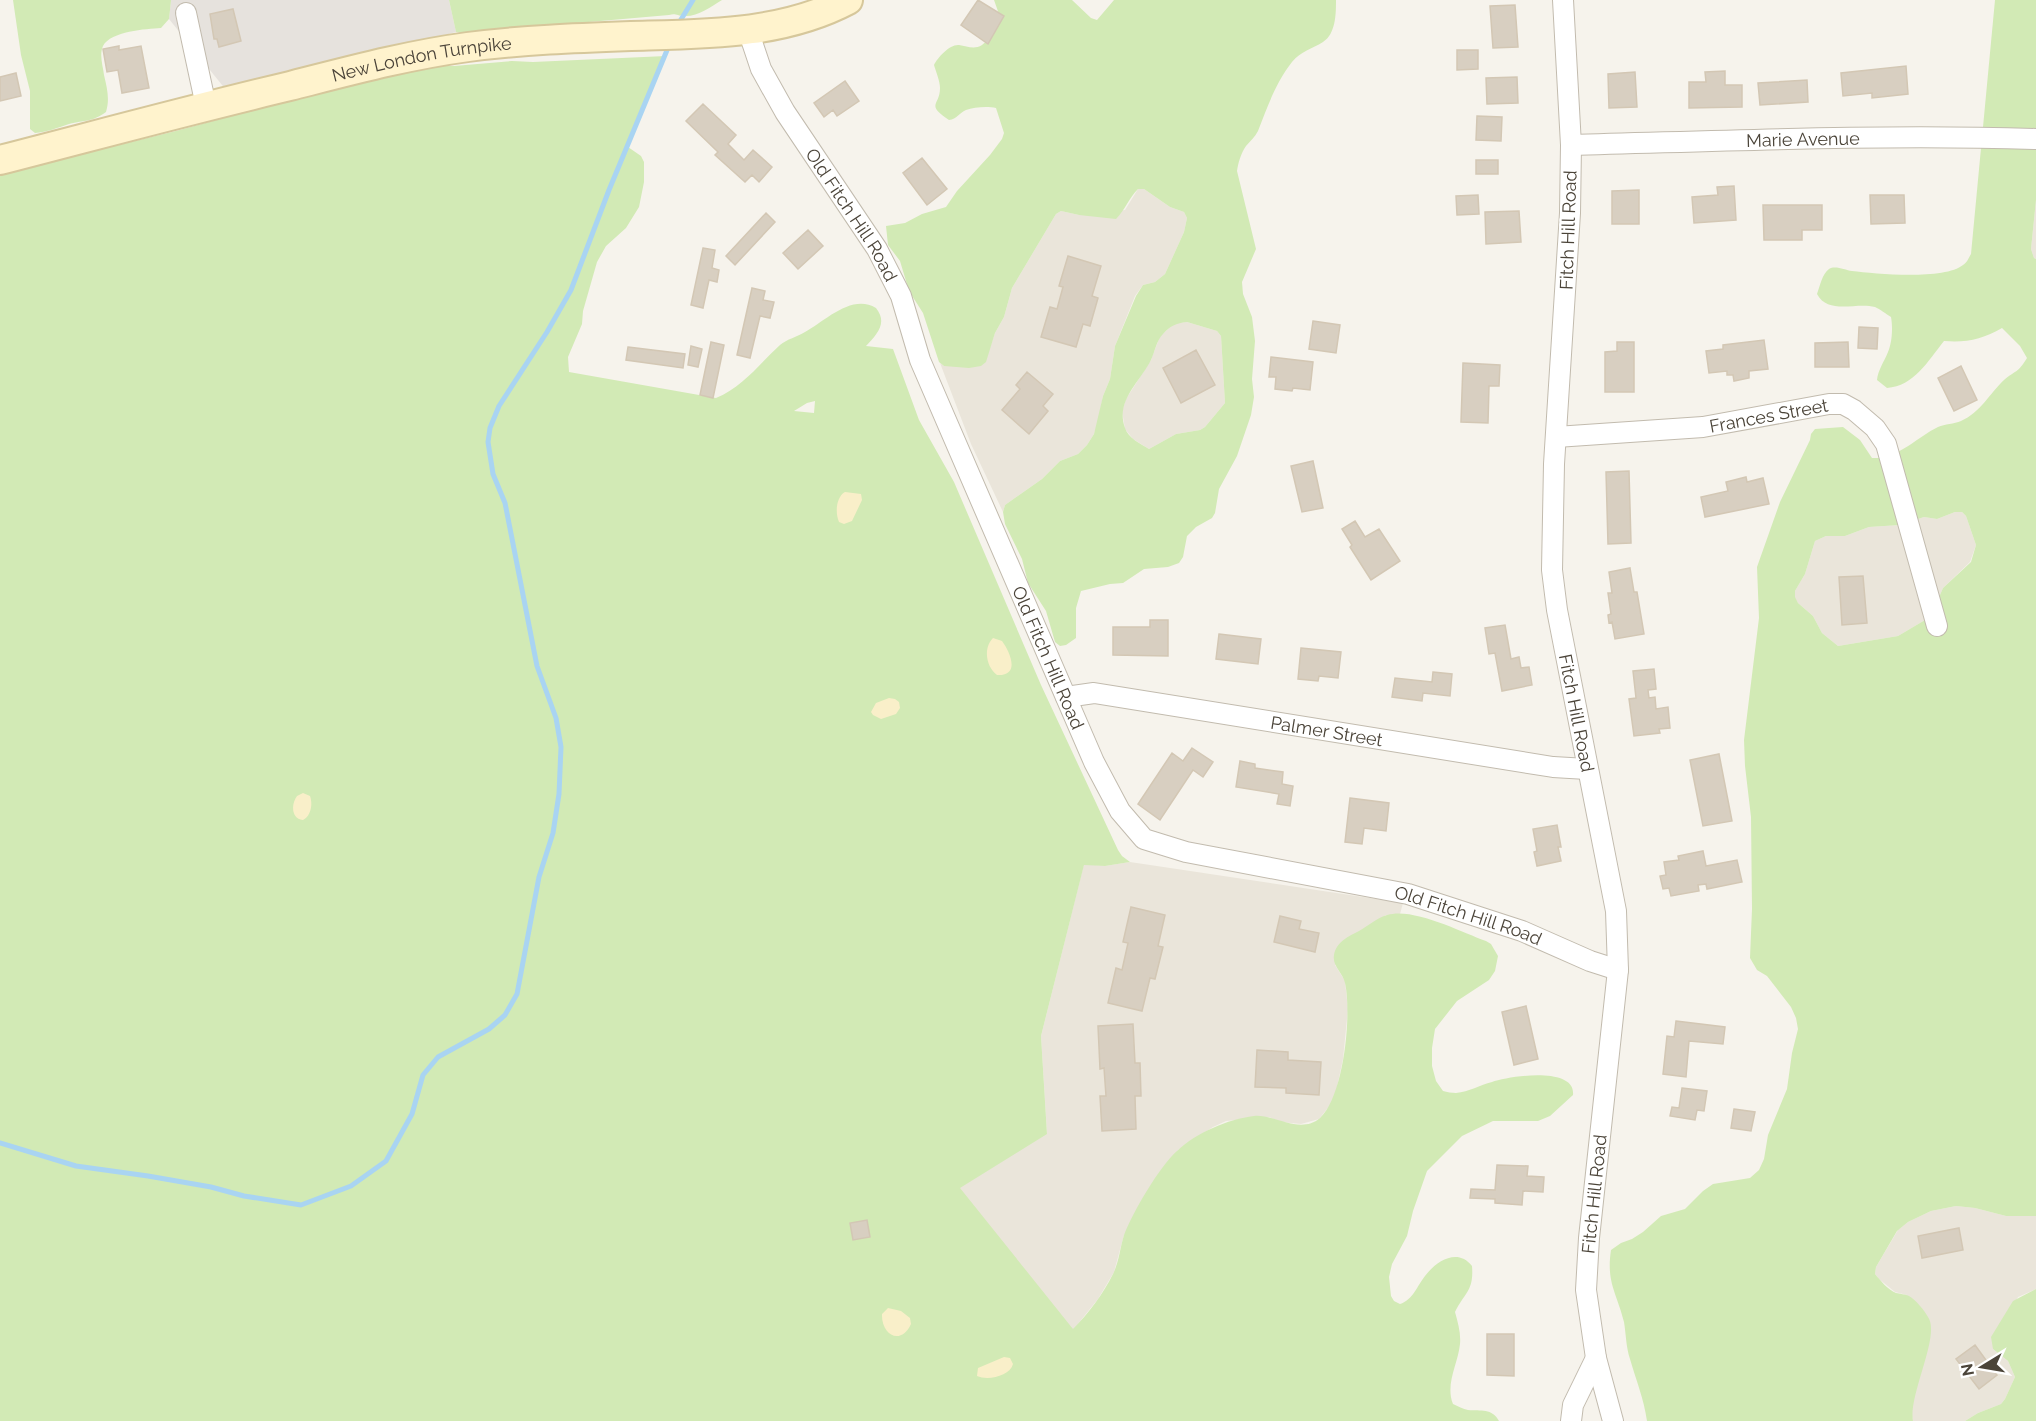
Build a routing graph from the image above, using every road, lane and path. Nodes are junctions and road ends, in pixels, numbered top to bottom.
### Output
1 (848, 0) edge
2 (1563, 0) edge
3 (186, 13) dead end
4 (748, 30) junction
5 (206, 106) junction
6 (2036, 139) edge
7 (1571, 145) junction
8 (0, 160) edge
9 (1556, 437) junction
10 (1936, 626) dead end
11 (1066, 697) junction
12 (1587, 770) junction
13 (1618, 970) junction
14 (1596, 1358) junction
15 (1571, 1421) edge
16 (1613, 1421) edge

1 - 4 main road, New London Turnpike
2 - 7 street, Fitch Hill Road
3 - 5 street
4 - 5 main road, New London Turnpike
4 - 11 street, Old Fitch Hill Road
5 - 8 main road, New London Turnpike
6 - 7 street, Marie Avenue
7 - 9 street, Fitch Hill Road
9 - 10 street, Frances Street
9 - 12 street, Fitch Hill Road
11 - 12 street, Palmer Street
11 - 13 street, Old Fitch Hill Road
12 - 13 street, Fitch Hill Road
13 - 14 street, Fitch Hill Road
14 - 15 street
14 - 16 street, Fitch Hill Road

